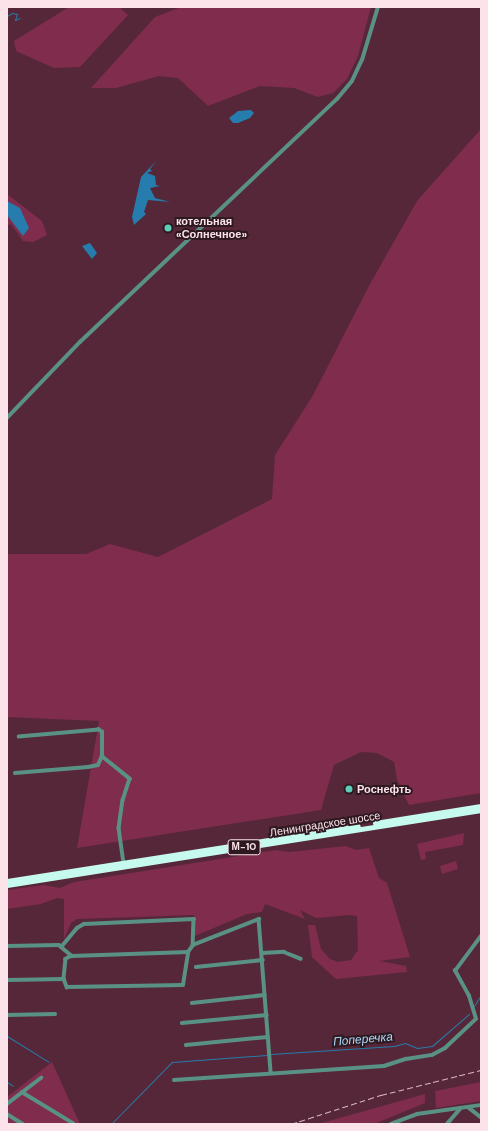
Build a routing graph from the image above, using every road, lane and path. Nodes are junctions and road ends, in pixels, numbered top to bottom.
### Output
1 (378, 7) edge
2 (7, 418) edge
3 (19, 737) dead end
4 (102, 756) junction
5 (15, 773) dead end
6 (481, 806) edge
7 (481, 810) edge
8 (124, 863) junction
9 (7, 881) edge
10 (7, 885) edge
11 (481, 936) edge
12 (193, 944) junction
13 (7, 946) edge
14 (62, 946) junction
15 (188, 952) junction
16 (262, 953) junction
17 (72, 956) junction
18 (301, 959) dead end
19 (263, 960) junction
20 (196, 967) dead end
21 (64, 979) junction
22 (7, 980) edge
23 (266, 995) junction
24 (192, 1003) dead end
25 (55, 1014) dead end
26 (7, 1015) edge
27 (267, 1015) junction
28 (182, 1023) dead end
29 (268, 1038) junction
30 (186, 1045) dead end
31 (271, 1072) junction
32 (41, 1078) dead end
33 (174, 1080) dead end
34 (22, 1092) junction
35 (7, 1104) edge
36 (481, 1105) edge
37 (468, 1107) junction
38 (461, 1108) junction
39 (7, 1114) edge
40 (481, 1117) edge
41 (73, 1123) edge
42 (23, 1124) edge
43 (391, 1124) edge
44 (447, 1124) edge

1 - 2 street
3 - 4 street
4 - 5 street
4 - 8 street
6 - 8 highway, Ленинградское шоссе / М-10
7 - 10 highway, Ленинградское шоссе / М-10
8 - 9 highway, Ленинградское шоссе / М-10
11 - 31 street
12 - 14 street
12 - 15 street
12 - 16 street
13 - 14 street
14 - 17 street
15 - 17 street
15 - 21 street
16 - 18 street
16 - 19 street
17 - 21 street
19 - 20 street
19 - 23 street
21 - 22 street
23 - 24 street
23 - 27 street
25 - 26 street
27 - 28 street
27 - 29 street
29 - 30 street
29 - 31 street
31 - 33 street
32 - 34 street
34 - 35 street
34 - 41 street
36 - 37 street
37 - 38 street
37 - 40 street
38 - 43 street
38 - 44 street
39 - 42 street

